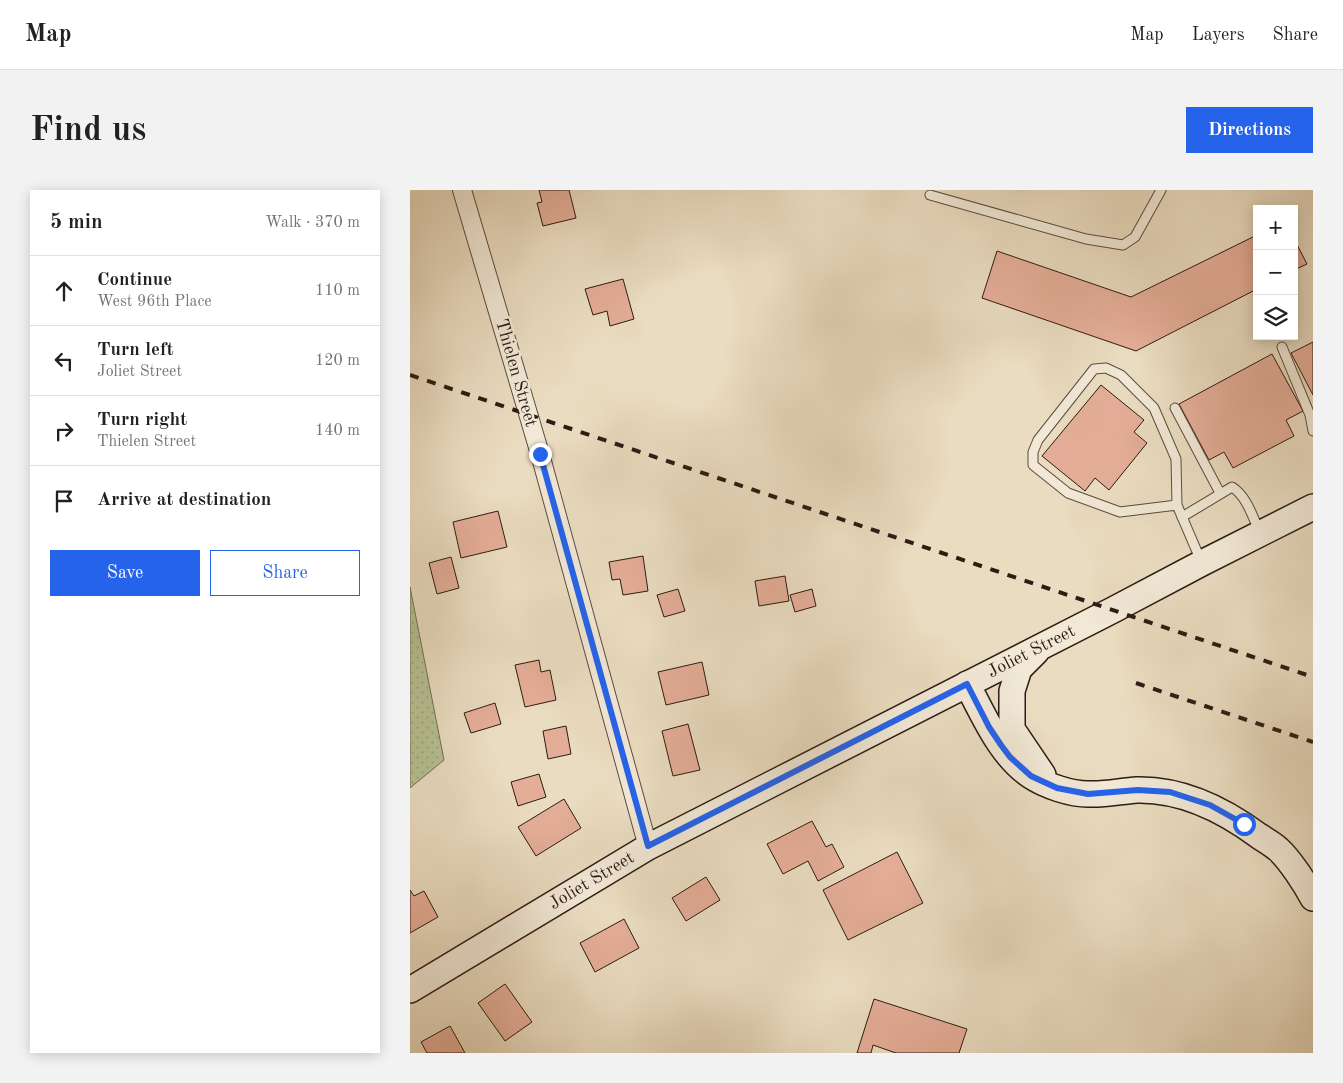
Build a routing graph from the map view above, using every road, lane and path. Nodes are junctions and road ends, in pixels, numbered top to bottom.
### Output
1 (462, 190) edge
2 (1161, 190) edge
3 (930, 195) dead end
4 (1282, 347) dead end
5 (1175, 408) dead end
6 (1313, 431) edge
7 (1220, 493) junction
8 (1177, 505) junction
9 (1313, 507) edge
10 (1182, 517) junction
11 (1260, 534) junction
12 (1202, 563) junction
13 (1043, 645) junction
14 (967, 684) junction
15 (1050, 785) junction
16 (648, 846) junction
17 (1313, 898) edge
18 (410, 990) edge

1 - 16 street, Thielen Street
2 - 3 lane
4 - 6 lane
5 - 7 lane
7 - 10 lane
7 - 11 lane
8 - 8 lane
8 - 10 lane
9 - 11 street, Joliet Street
10 - 12 lane
11 - 12 street, Joliet Street
12 - 13 street, Joliet Street
13 - 14 street, Joliet Street
13 - 15 street
14 - 15 street
14 - 16 street, Joliet Street
15 - 17 street
16 - 18 street, Joliet Street

